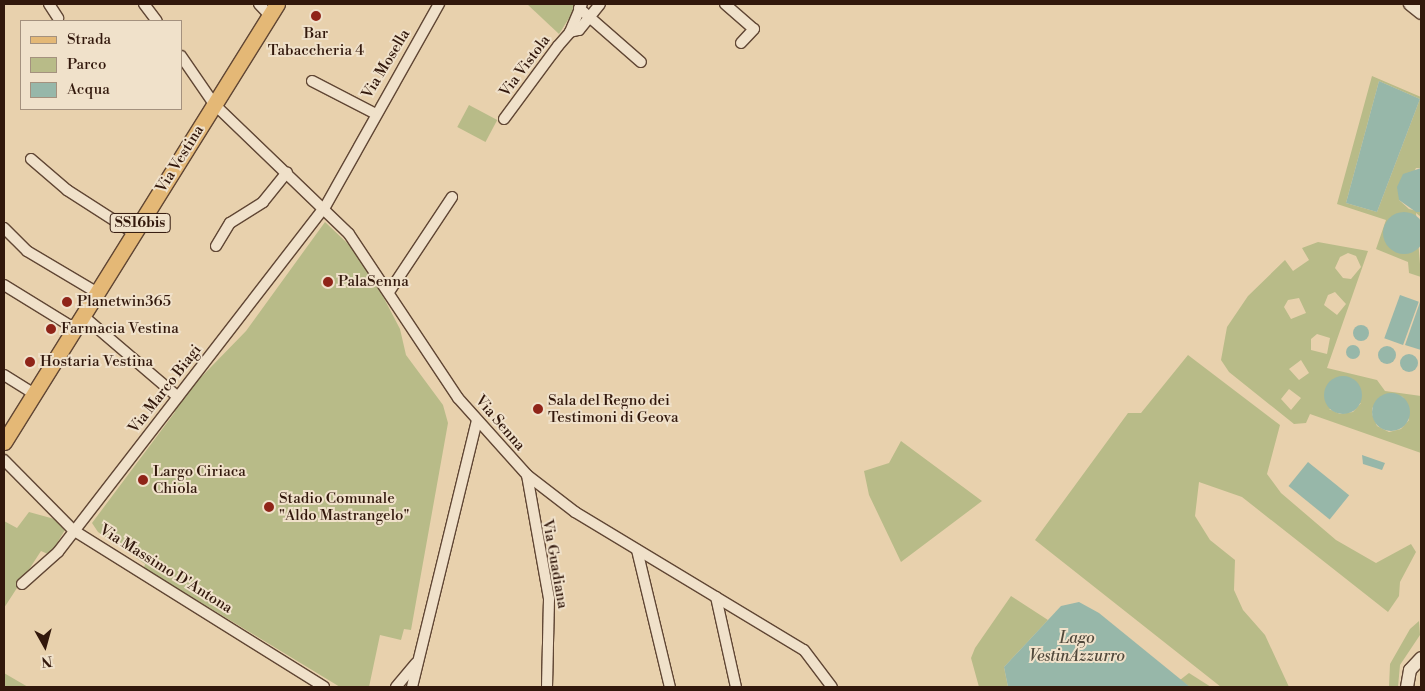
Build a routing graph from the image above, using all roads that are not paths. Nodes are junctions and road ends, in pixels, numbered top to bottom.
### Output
1 (49, 4) edge
2 (144, 4) edge
3 (260, 4) edge
4 (439, 4) edge
5 (600, 4) edge
6 (725, 4) edge
7 (1410, 4) edge
8 (581, 6) edge
9 (274, 10) edge
10 (1421, 13) edge
11 (590, 17) junction
12 (58, 18) dead end
13 (156, 20) edge
14 (570, 32) junction
15 (741, 43) dead end
16 (182, 57) edge
17 (641, 62) dead end
18 (312, 81) dead end
19 (214, 104) junction
20 (374, 113) junction
21 (504, 119) dead end
22 (31, 159) dead end
23 (287, 172) junction
24 (452, 197) dead end
25 (326, 207) junction
26 (4, 228) edge
27 (134, 233) junction
28 (216, 246) dead end
29 (4, 285) edge
30 (96, 292) junction
31 (389, 292) junction
32 (78, 322) junction
33 (4, 375) edge
34 (33, 393) junction
35 (178, 397) junction
36 (477, 421) junction
37 (4, 442) edge
38 (4, 460) edge
39 (528, 475) junction
40 (74, 530) junction
41 (637, 550) junction
42 (22, 584) dead end
43 (716, 597) junction
44 (1421, 658) edge
45 (418, 661) junction
46 (324, 687) edge
47 (396, 687) edge
48 (412, 687) edge
49 (547, 687) edge
50 (670, 687) edge
51 (736, 687) edge
52 (832, 687) edge
53 (1407, 687) edge

1 - 12 street
2 - 13 street
3 - 9 street
4 - 20 street, Via Mosella
5 - 11 street, Via Vistola
6 - 15 street
7 - 10 street
8 - 11 street, Via Vistola
8 - 14 street, Via Vistola
9 - 19 main road, Via Vestina / SS16bis
11 - 14 street, Via Vistola
11 - 17 street, Via Vistola
14 - 21 street, Via Vistola
16 - 19 street, Via Senna
18 - 20 street, Via Mosella
19 - 23 street, Via Senna
19 - 27 main road, Via Vestina / SS16bis
20 - 25 street, Via Mosella
22 - 27 street
23 - 25 street, Via Senna
23 - 28 street
24 - 31 street
25 - 31 street, Via Senna
25 - 35 street, Via Marco Biagi
26 - 30 street
27 - 30 main road, Via Vestina / SS16bis
29 - 32 street
30 - 32 main road, Via Vestina / SS16bis
31 - 36 street, Via Senna
32 - 34 main road, Via Vestina / SS16bis
32 - 35 street
33 - 34 street
34 - 37 main road, Via Vestina / SS16bis
35 - 40 street, Via Marco Biagi
36 - 39 street, Via Senna
36 - 45 street
38 - 40 street, Via Massimo D'Antona
39 - 41 street, Via Senna
39 - 49 street, Via Guadiana
40 - 42 street, Via Marco Biagi
40 - 46 street, Via Massimo D'Antona
41 - 43 street, Via Senna
41 - 50 street
43 - 51 street
43 - 52 street, Via Senna
44 - 53 street
45 - 47 street
45 - 48 street

